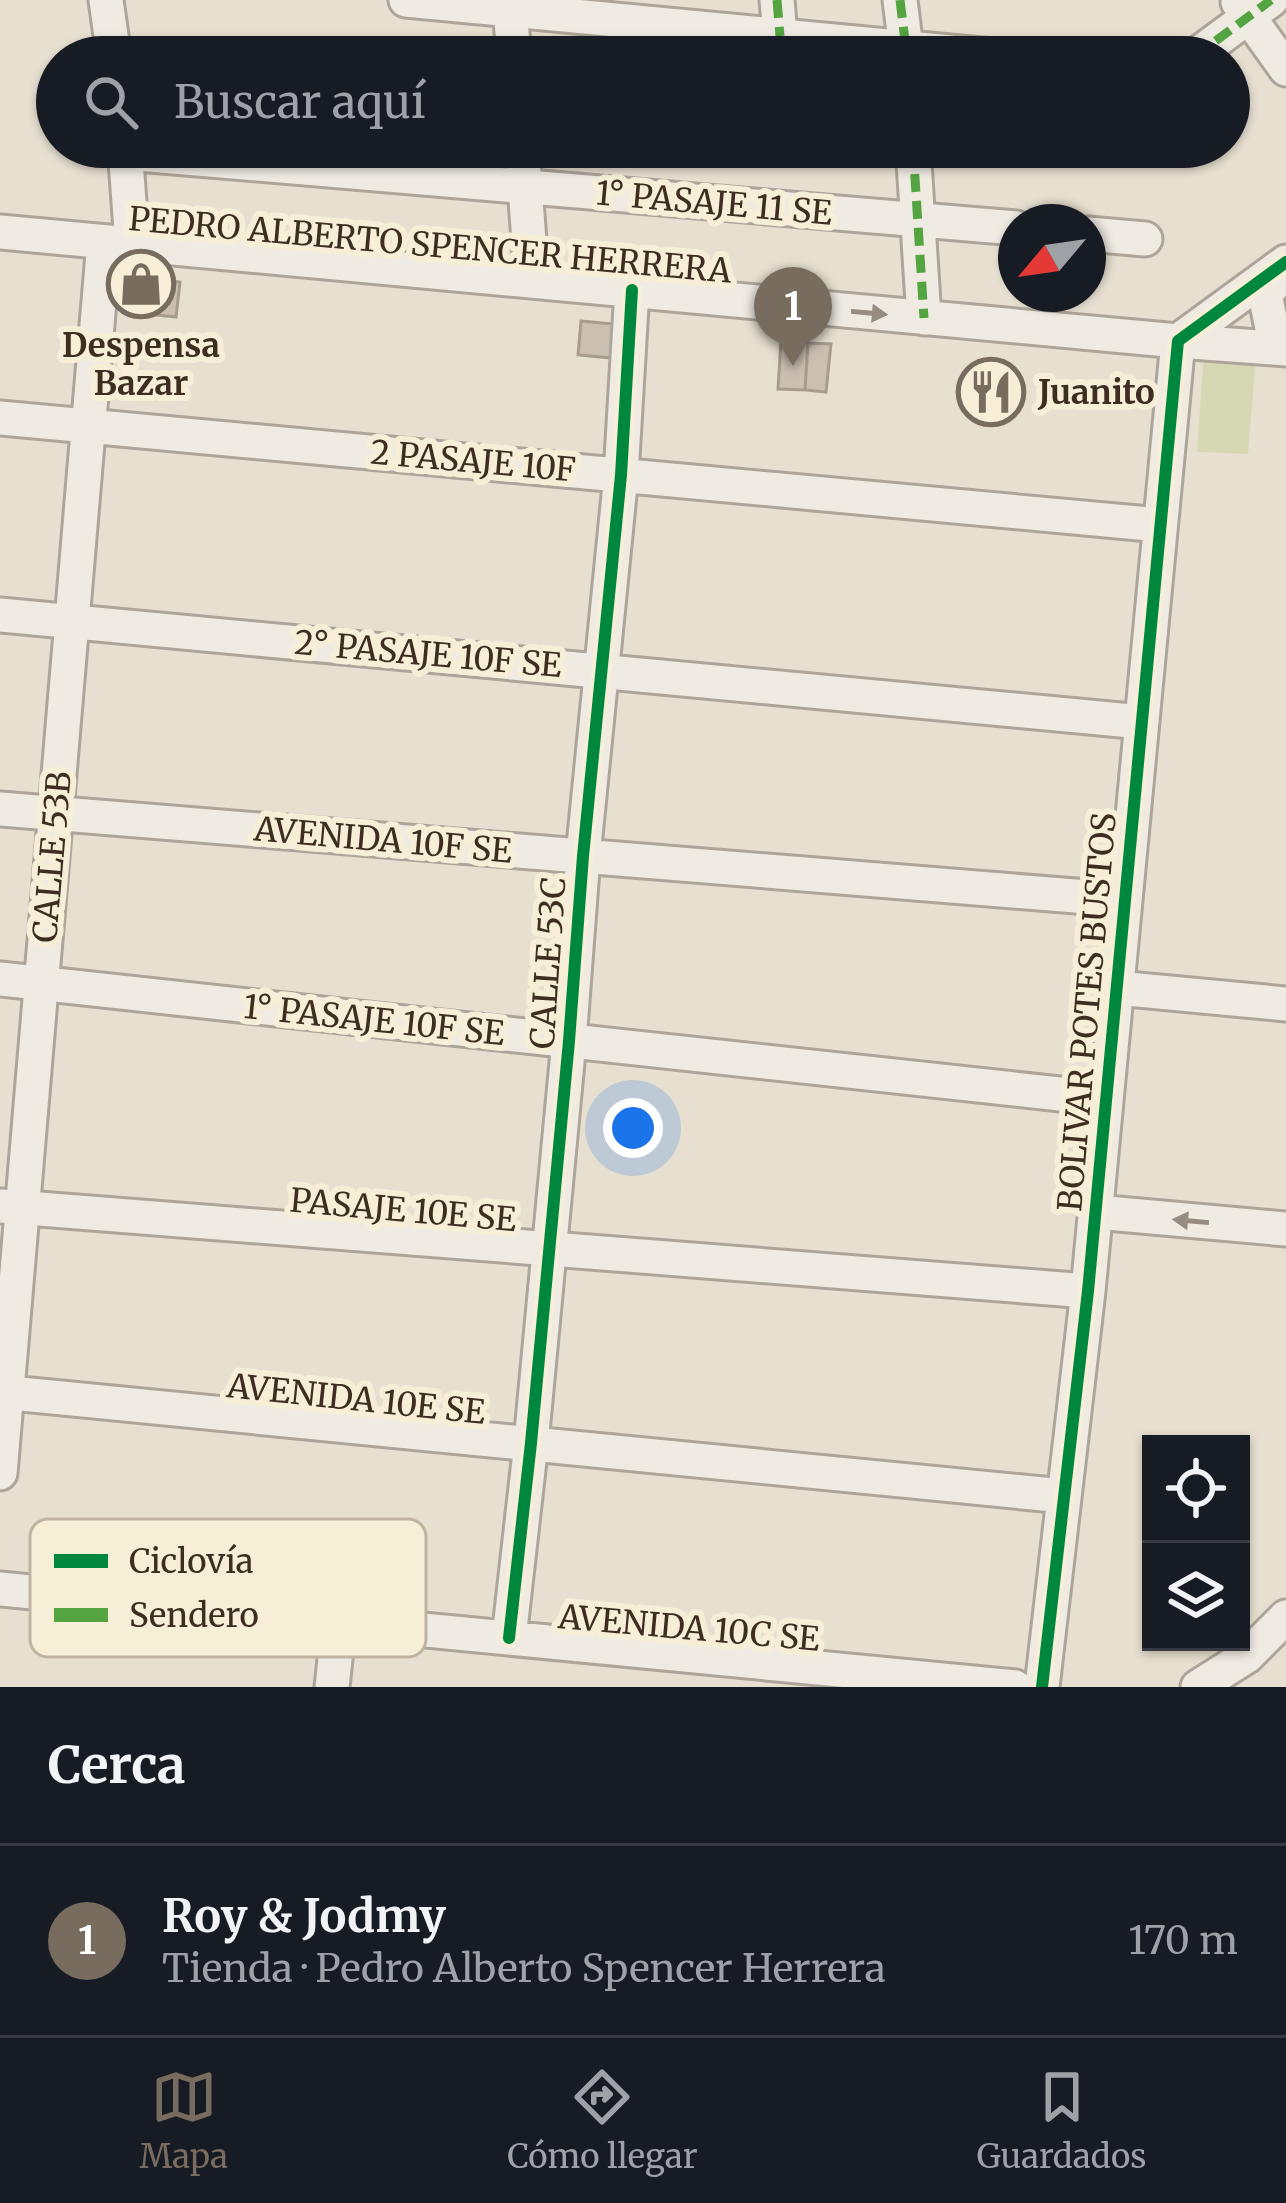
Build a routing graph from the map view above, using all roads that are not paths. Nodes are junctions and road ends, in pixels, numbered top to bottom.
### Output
1 (106, 0) edge
2 (777, 0) edge
3 (900, 0) edge
4 (424, 1) edge
5 (1252, 6) edge
6 (510, 8) junction
7 (618, 11) edge
8 (111, 36) edge
9 (512, 36) edge
10 (781, 36) joint
11 (905, 36) edge
12 (1218, 36) edge
13 (1286, 69) edge
14 (124, 168) edge
15 (320, 168) edge
16 (524, 168) edge
17 (914, 168) edge
18 (526, 187) junction
19 (918, 220) junction
20 (998, 227) edge
21 (0, 232) edge
22 (1106, 235) edge
23 (1145, 238) dead end
24 (118, 243) junction
25 (1286, 267) edge
26 (532, 281) junction
27 (632, 290) junction
28 (924, 318) junction
29 (1286, 337) edge
30 (1178, 341) junction
31 (1286, 349) edge
32 (0, 418) edge
33 (88, 426) junction
34 (621, 475) junction
35 (1160, 525) junction
36 (0, 615) edge
37 (72, 621) junction
38 (603, 671) junction
39 (1142, 722) junction
40 (0, 809) edge
41 (56, 814) junction
42 (583, 856) junction
43 (1125, 900) junction
44 (0, 979) edge
45 (41, 983) junction
46 (1117, 988) junction
47 (1286, 1004) edge
48 (569, 1041) junction
49 (1106, 1100) junction
50 (11, 1207) edge
51 (1096, 1212) junction
52 (1286, 1229) edge
53 (550, 1249) junction
54 (1088, 1291) junction
55 (3, 1393) edge
56 (531, 1444) junction
57 (0, 1473) edge
58 (1064, 1496) junction
59 (0, 1588) edge
60 (30, 1591) edge
61 (1286, 1617) edge
62 (426, 1630) edge
63 (509, 1638) junction
64 (335, 1657) edge
65 (743, 1674) edge
66 (332, 1687) edge
67 (1015, 1687) edge
68 (1042, 1687) edge
69 (1198, 1687) edge

1 - 8 street
2 - 10 street
3 - 11 street
4 - 6 street
5 - 12 street
5 - 13 street
6 - 7 street
6 - 9 street
7 - 10 street
14 - 24 street, CALLE 53B
15 - 18 street, 1° PASAJE 11 SE
16 - 18 street
17 - 19 street
18 - 19 street, 1° PASAJE 11 SE
18 - 26 street
19 - 20 street, 1° PASAJE 11 SE
19 - 28 street
21 - 24 street, PEDRO ALBERTO SPENCER HERRERA
22 - 23 street
24 - 26 street, PEDRO ALBERTO SPENCER HERRERA
24 - 33 street, CALLE 53B
25 - 29 street
25 - 30 street
26 - 27 street, PEDRO ALBERTO SPENCER HERRERA
27 -> 28 street, PEDRO ALBERTO SPENCER HERRERA
27 - 34 street, CALLE 53C
28 - 30 street, PEDRO ALBERTO SPENCER HERRERA
30 - 31 street, PEDRO ALBERTO SPENCER HERRERA
30 - 35 street, BOLIVAR POTES BUSTOS
32 - 33 street, 2 PASAJE 10F
33 - 34 street, 2 PASAJE 10F
33 - 37 street, CALLE 53B
34 - 35 street, 2 PASAJE 10F
34 - 38 street, CALLE 53C
35 - 39 street, BOLIVAR POTES BUSTOS
36 - 37 street, 2° PASAJE 10F SE
37 - 38 street, 2° PASAJE 10F SE
37 - 41 street, CALLE 53B
38 - 39 street, 2° PASAJE 10F SE
38 - 42 street, CALLE 53C
39 - 43 street, BOLIVAR POTES BUSTOS
40 - 41 street, AVENIDA 10F SE
41 - 42 street, AVENIDA 10F SE
41 - 45 street, CALLE 53B
42 - 43 street, AVENIDA 10F SE
42 - 48 street, CALLE 53C
43 - 46 street, BOLIVAR POTES BUSTOS
44 - 45 street, 1° PASAJE 10F SE
45 - 48 street, 1° PASAJE 10F SE
45 - 50 street, CALLE 53B
46 - 47 street
46 - 49 street, BOLIVAR POTES BUSTOS
48 - 49 street, 1° PASAJE 10F SE
48 - 53 street, CALLE 53C
49 - 51 street, BOLIVAR POTES BUSTOS
50 - 53 street, PASAJE 10E SE
50 - 55 street, CALLE 53B
52 -> 51 street
51 - 54 street, BOLIVAR POTES BUSTOS
53 - 54 street, PASAJE 10E SE
53 - 56 street, CALLE 53C
54 - 58 street, BOLIVAR POTES BUSTOS
55 - 56 street, AVENIDA 10E SE
55 - 57 street, CALLE 53B
56 - 58 street, AVENIDA 10E SE
56 - 63 street, CALLE 53C
58 - 68 street, BOLIVAR POTES BUSTOS
59 - 60 street, AVENIDA 10C SE
61 - 69 street
62 - 63 street, AVENIDA 10C SE
63 - 65 street, AVENIDA 10C SE
64 - 66 street
65 - 67 street, AVENIDA 10C SE

